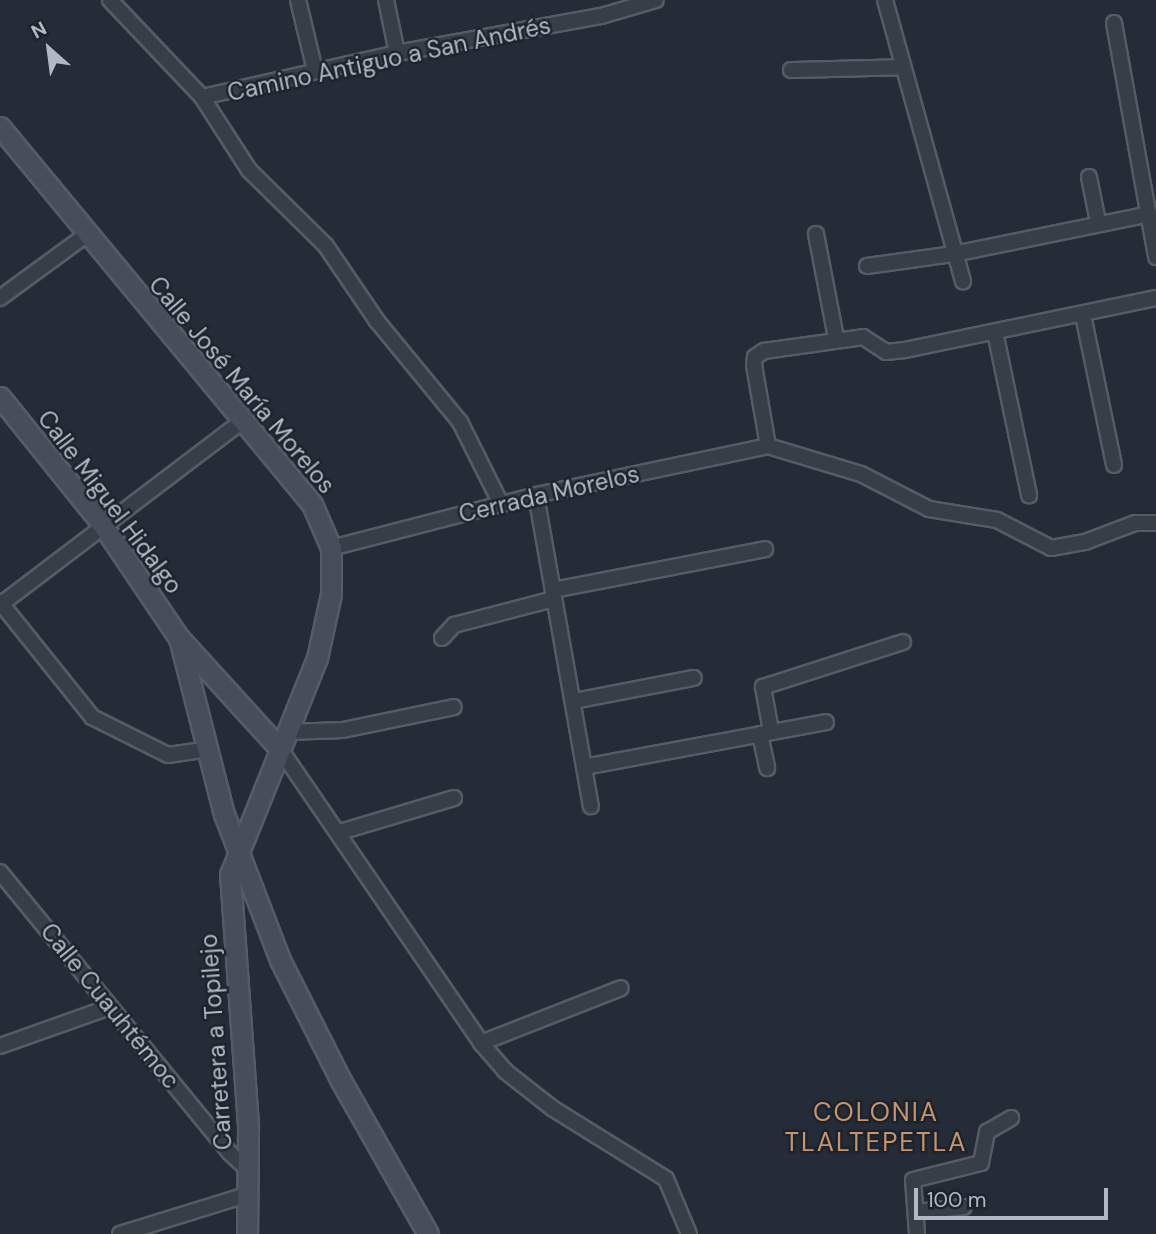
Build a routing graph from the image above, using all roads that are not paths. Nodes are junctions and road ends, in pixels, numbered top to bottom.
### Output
1 (110, 0) edge
2 (298, 0) edge
3 (386, 0) edge
4 (656, 0) edge
5 (885, 0) edge
6 (1114, 23) dead end
7 (397, 53) junction
8 (903, 67) junction
9 (791, 70) dead end
10 (315, 71) junction
11 (202, 97) junction
12 (0, 127) edge
13 (1089, 177) dead end
14 (1150, 214) junction
15 (1098, 222) junction
16 (816, 234) dead end
17 (86, 235) junction
18 (954, 254) junction
19 (1156, 257) edge
20 (867, 266) dead end
21 (963, 281) dead end
22 (0, 298) edge
23 (1156, 298) edge
24 (1083, 315) junction
25 (995, 332) junction
26 (836, 338) junction
27 (0, 397) edge
28 (241, 422) junction
29 (768, 446) junction
30 (1114, 465) dead end
31 (536, 495) junction
32 (1029, 495) dead end
33 (501, 504) junction
34 (1156, 523) edge
35 (102, 524) junction
36 (331, 548) junction
37 (765, 549) dead end
38 (554, 594) junction
39 (0, 604) edge
40 (179, 638) junction
41 (442, 638) dead end
42 (903, 642) dead end
43 (694, 678) dead end
44 (574, 701) junction
45 (454, 707) dead end
46 (826, 722) dead end
47 (765, 732) junction
48 (284, 741) junction
49 (209, 750) junction
50 (584, 767) junction
51 (767, 768) dead end
52 (454, 799) dead end
53 (591, 806) dead end
54 (340, 832) junction
55 (237, 848) junction
56 (0, 872) edge
57 (621, 988) dead end
58 (110, 1007) junction
59 (481, 1043) junction
60 (0, 1046) edge
61 (1011, 1118) dead end
62 (249, 1171) junction
63 (249, 1194) junction
64 (964, 1207) dead end
65 (916, 1212) junction
66 (120, 1234) edge
67 (247, 1234) edge
68 (428, 1234) edge
69 (689, 1234) edge
70 (918, 1234) edge

1 - 11 street
2 - 10 street
3 - 7 street
4 - 7 street, Camino Antiguo a San Andrés
5 - 8 street
6 - 14 street
7 - 10 street, Camino Antiguo a San Andrés
8 - 9 street
8 - 18 street
10 - 11 street, Camino Antiguo a San Andrés
11 - 33 street
12 - 17 main road, Calle José María Morelos
13 - 15 street
14 - 15 street
14 - 19 street
15 - 18 street
16 - 26 street
17 - 22 street
17 - 28 main road, Calle José María Morelos
18 - 20 street
18 - 21 street
23 - 24 street
24 - 25 street
24 - 30 street
25 - 26 street
25 - 32 street
26 - 29 street
27 - 35 main road, Calle Miguel Hidalgo
28 - 35 street
28 - 36 main road, Calle José María Morelos
29 - 31 street, Cerrada Morelos
29 - 34 street
31 - 33 street, Cerrada Morelos
31 - 38 street
33 - 36 street, Cerrada Morelos
35 - 39 street
35 - 40 main road, Calle Miguel Hidalgo
36 - 48 main road, Calle José María Morelos
37 - 38 street
38 - 41 street
38 - 44 street
39 - 49 street
40 - 48 main road, Calle Miguel Hidalgo
40 - 49 main road, Calle Miguel Hidalgo
42 - 47 street
43 - 44 street
44 - 50 street
45 - 48 street
46 - 47 street
47 - 50 street
47 - 51 street
48 - 54 street
48 - 55 main road, Calle José María Morelos
49 - 55 main road, Calle Miguel Hidalgo
50 - 53 street
52 - 54 street
54 - 59 street
55 - 62 main road, Carretera a Topilejo
55 - 68 main road, Calle Miguel Hidalgo
56 - 58 street, Calle Cuauhtémoc
57 - 59 street
58 - 60 street
58 - 62 street, Calle Cuauhtémoc
59 - 69 street
61 - 65 street
62 - 63 main road, Carretera a Topilejo
63 - 66 street
63 - 67 main road, Carretera a Topilejo
64 - 65 street
65 - 70 street

